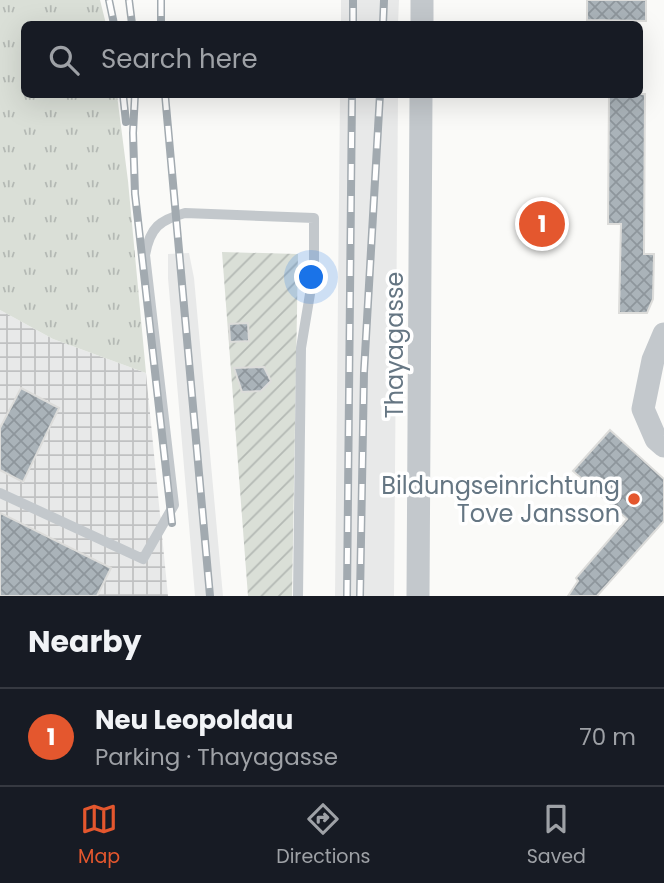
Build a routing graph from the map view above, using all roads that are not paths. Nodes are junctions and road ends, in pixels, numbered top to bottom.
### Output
1 (422, 0) edge
2 (422, 21) edge
3 (421, 98) edge
4 (664, 334) edge
5 (664, 446) edge
6 (0, 493) edge
7 (298, 596) edge
8 (418, 596) edge

1 - 2 street
3 - 8 street, Thayagasse
4 - 5 street
6 - 7 lane

